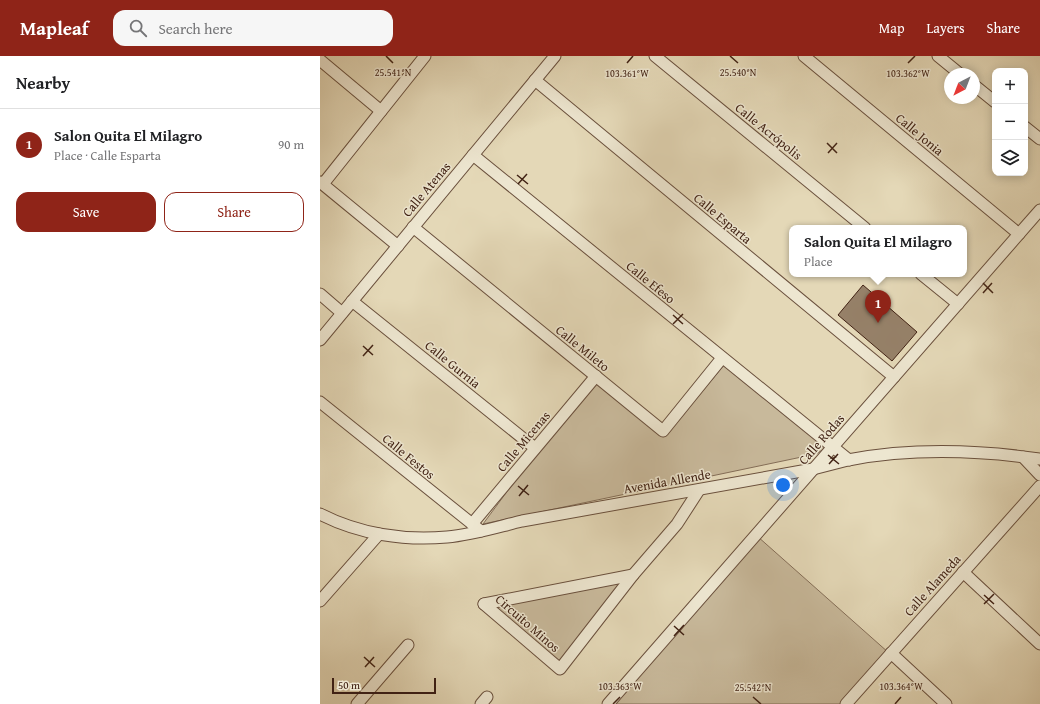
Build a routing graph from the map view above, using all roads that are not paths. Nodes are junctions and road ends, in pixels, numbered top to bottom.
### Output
1 (425, 56) edge
2 (554, 56) edge
3 (655, 56) edge
4 (804, 56) edge
5 (938, 56) edge
6 (320, 60) edge
7 (953, 68) edge
8 (535, 80) junction
9 (980, 90) edge
10 (992, 100) edge
11 (381, 111) junction
12 (1028, 129) edge
13 (1040, 139) edge
14 (473, 155) junction
15 (321, 183) edge
16 (1040, 210) edge
17 (861, 225) edge
18 (413, 227) junction
19 (1019, 234) junction
20 (398, 246) junction
21 (925, 277) edge
22 (320, 294) edge
23 (352, 301) junction
24 (958, 304) junction
25 (342, 313) junction
26 (320, 340) edge
27 (722, 358) junction
28 (596, 376) junction
29 (894, 377) junction
30 (320, 402) edge
31 (832, 447) junction
32 (535, 448) junction
33 (1023, 457) junction
34 (1040, 459) edge
35 (849, 460) junction
36 (813, 469) junction
37 (1040, 475) edge
38 (1040, 486) edge
39 (699, 490) junction
40 (320, 514) edge
41 (472, 524) junction
42 (481, 531) junction
43 (379, 534) junction
44 (963, 572) junction
45 (633, 575) junction
46 (320, 601) edge
47 (1040, 644) edge
48 (408, 645) dead end
49 (891, 653) junction
50 (357, 704) edge
51 (608, 704) edge
52 (846, 704) edge
53 (946, 704) edge

1 - 11 street
2 - 8 street, Calle Atenas
3 - 17 street, Calle Acrópolis
4 - 19 street, Calle Jonia
5 - 7 street
6 - 11 street
8 - 14 street, Calle Atenas
8 - 29 street, Calle Esparta
9 - 10 street
11 - 15 street
12 - 13 street
14 - 18 street, Calle Atenas
14 - 27 street, Calle Efeso
15 - 20 street
16 - 19 street, Calle Rodas
18 - 20 street, Calle Atenas
18 - 28 street, Calle Mileto
19 - 24 street, Calle Rodas
20 - 23 street, Calle Atenas
21 - 24 street
22 - 25 street
23 - 25 street, Calle Atenas
23 - 32 street, Calle Gurnia
24 - 29 street, Calle Rodas
25 - 26 street, Calle Atenas
27 - 28 street, Calle Mileto
27 - 31 street, Calle Efeso
28 - 32 street, Calle Micenas
29 - 31 street, Calle Rodas
30 - 41 street, Calle Festos
31 - 35 street, Calle Efeso
31 - 36 street, Calle Rodas
32 - 41 street, Calle Micenas
33 - 34 street, Avenida Allende
33 - 35 street, Avenida Allende
33 - 37 street
35 - 36 street, Avenida Allende
36 - 39 street, Avenida Allende
36 - 51 street, Calle Rodas
38 - 44 street, Calle Alameda
39 - 42 street, Avenida Allende
39 - 45 street, Circuito Minos
40 - 43 street, Avenida Allende
41 - 42 street, Calle Festos
42 - 43 street, Avenida Allende
43 - 46 street
44 - 47 street
44 - 49 street, Calle Alameda
45 - 45 street, Circuito Minos
48 - 50 street
49 - 52 street, Calle Alameda
49 - 53 street

